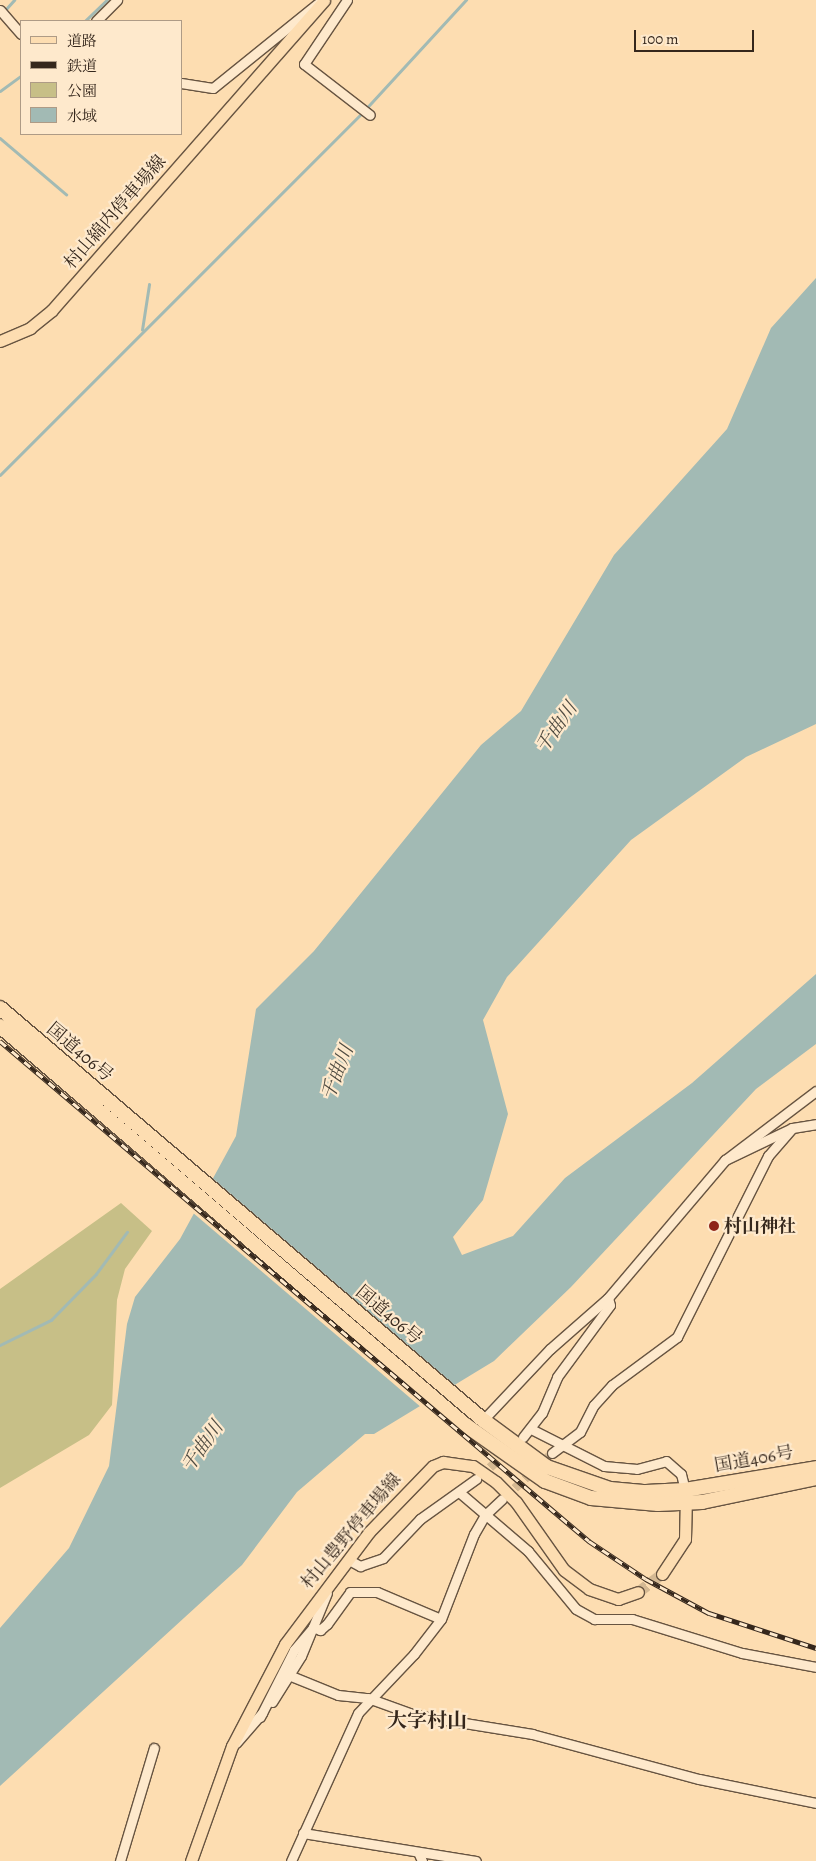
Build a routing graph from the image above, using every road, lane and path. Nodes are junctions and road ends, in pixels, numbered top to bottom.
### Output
1 (117, 0) edge
2 (347, 0) edge
3 (322, 2) edge
4 (0, 10) edge
5 (97, 20) edge
6 (20, 33) edge
7 (182, 83) edge
8 (370, 115) dead end
9 (0, 341) edge
10 (0, 1008) edge
11 (0, 1026) edge
12 (816, 1091) edge
13 (816, 1124) edge
14 (792, 1128) junction
15 (725, 1160) junction
16 (608, 1298) junction
17 (479, 1416) junction
18 (531, 1429) junction
19 (523, 1437) dead end
20 (560, 1448) junction
21 (552, 1453) tunnel mouth
22 (816, 1468) edge
23 (816, 1478) edge
24 (476, 1479) tunnel mouth
25 (459, 1492) junction
26 (686, 1496) junction
27 (502, 1499) tunnel mouth
28 (485, 1515) junction
29 (349, 1560) junction
30 (662, 1574) tunnel mouth
31 (329, 1581) junction
32 (638, 1592) tunnel mouth
33 (441, 1619) junction
34 (313, 1627) junction
35 (816, 1667) edge
36 (291, 1676) junction
37 (368, 1698) junction
38 (260, 1717) junction
39 (232, 1746) junction
40 (154, 1748) dead end
41 (816, 1803) edge
42 (303, 1834) junction
43 (195, 1844) junction
44 (418, 1852) junction
45 (120, 1861) edge
46 (184, 1861) edge
47 (191, 1861) edge
48 (292, 1861) edge
49 (422, 1861) edge
50 (476, 1861) edge

1 - 5 street
2 - 8 street
3 - 7 street
3 - 9 main road, 村山綿内停車場線
4 - 6 street
10 - 17 highway, 国道406号
11 - 26 highway, 国道406号
12 - 15 street
13 - 14 street
14 - 15 street
14 - 20 street
15 - 16 street
16 - 17 street
16 - 18 street
17 - 26 highway, 国道406号
18 - 19 street
18 - 20 street
20 - 21 street
20 - 26 street
22 - 26 highway, 国道406号
23 - 26 highway, 国道406号
24 - 25 street
25 - 28 street
25 - 29 street
26 - 30 main road
27 - 28 street
28 - 33 street
28 - 35 street
29 - 31 main road, 村山豊野停車場線
29 - 32 main road, 村山豊野停車場線
31 - 34 street
31 - 39 main road, 村山豊野停車場線
33 - 34 street
33 - 37 street
34 - 36 street
34 - 38 street
36 - 37 street
36 - 38 street
37 - 41 street
37 - 42 street
38 - 39 street
39 - 43 main road, 村山豊野停車場線
40 - 45 street
42 - 44 street
42 - 48 street
43 - 46 street
43 - 47 main road, 村山豊野停車場線
44 - 49 street
44 - 50 street

